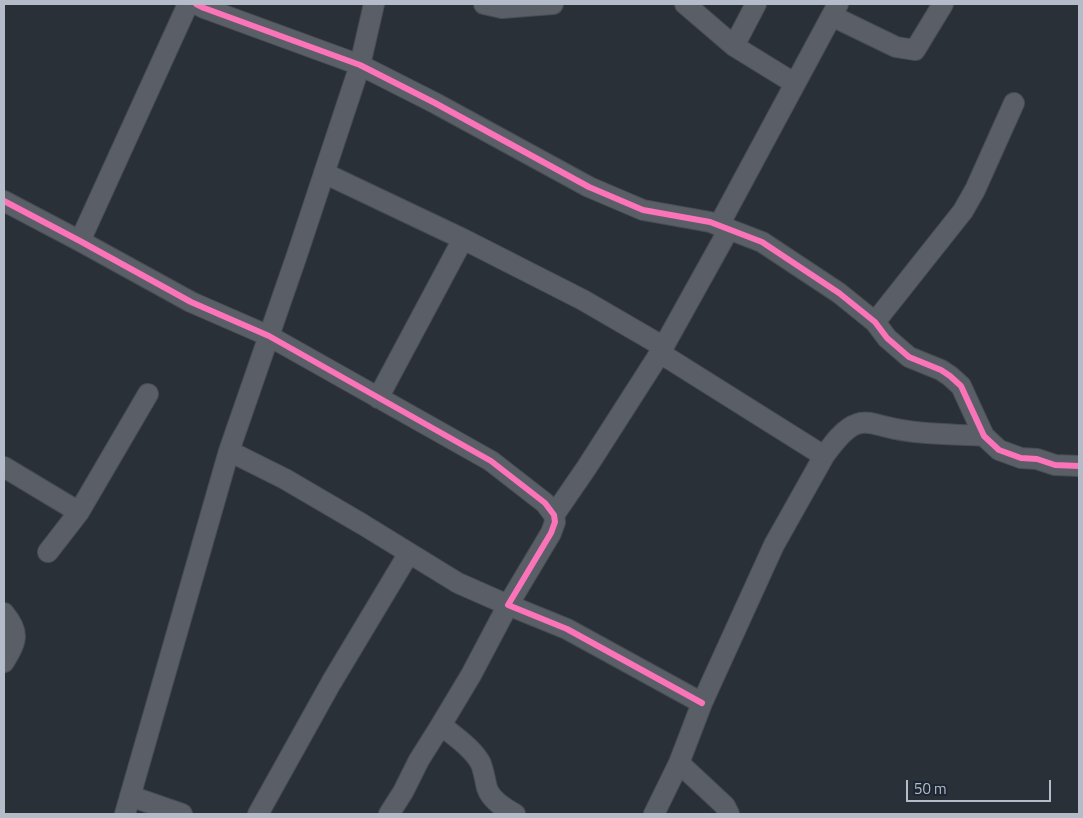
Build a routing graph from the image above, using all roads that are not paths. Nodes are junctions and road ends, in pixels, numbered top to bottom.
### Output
1 (188, 4) edge
2 (196, 4) edge
3 (374, 4) edge
4 (484, 4) edge
5 (552, 4) edge
6 (685, 4) edge
7 (756, 4) edge
8 (943, 4) edge
9 (835, 10) edge
10 (734, 46) junction
11 (360, 65) junction
12 (794, 83) junction
13 (1014, 103) dead end
14 (324, 173) junction
15 (4, 201) edge
16 (724, 227) junction
17 (462, 239) junction
18 (80, 240) junction
19 (874, 322) junction
20 (269, 336) junction
21 (662, 350) junction
22 (148, 394) dead end
23 (378, 398) junction
24 (984, 436) junction
25 (229, 451) junction
26 (824, 456) junction
27 (1079, 466) edge
28 (4, 468) edge
29 (79, 512) junction
30 (554, 516) junction
31 (48, 552) dead end
32 (409, 553) junction
33 (508, 605) junction
34 (4, 613) edge
35 (4, 662) edge
36 (702, 703) junction
37 (442, 725) junction
38 (678, 763) junction
39 (128, 805) edge
40 (182, 814) edge
41 (258, 814) edge
42 (389, 814) edge
43 (515, 814) edge
44 (654, 814) edge
45 (729, 814) edge

1 - 18 street
2 - 11 street
3 - 11 street
4 - 5 street
6 - 10 street
7 - 10 street
8 - 9 street
9 - 12 street
10 - 12 street
11 - 14 street
11 - 16 street
12 - 16 street
13 - 19 street
14 - 17 street
14 - 20 street
15 - 18 street
16 - 19 street
16 - 21 street
17 - 21 street
17 - 23 street
18 - 20 street
19 - 24 street
20 - 23 street
20 - 25 street
21 - 26 street
21 - 30 street
22 - 29 street
23 - 30 street
24 - 26 street
24 - 27 street
25 - 32 street
25 - 39 street
26 - 36 street
28 - 29 street
29 - 31 street
30 - 33 street
32 - 33 street
32 - 41 street
33 - 36 street
33 - 37 street
34 - 35 street
36 - 38 street
37 - 42 street
37 - 43 street
38 - 44 street
38 - 45 street
39 - 40 street

